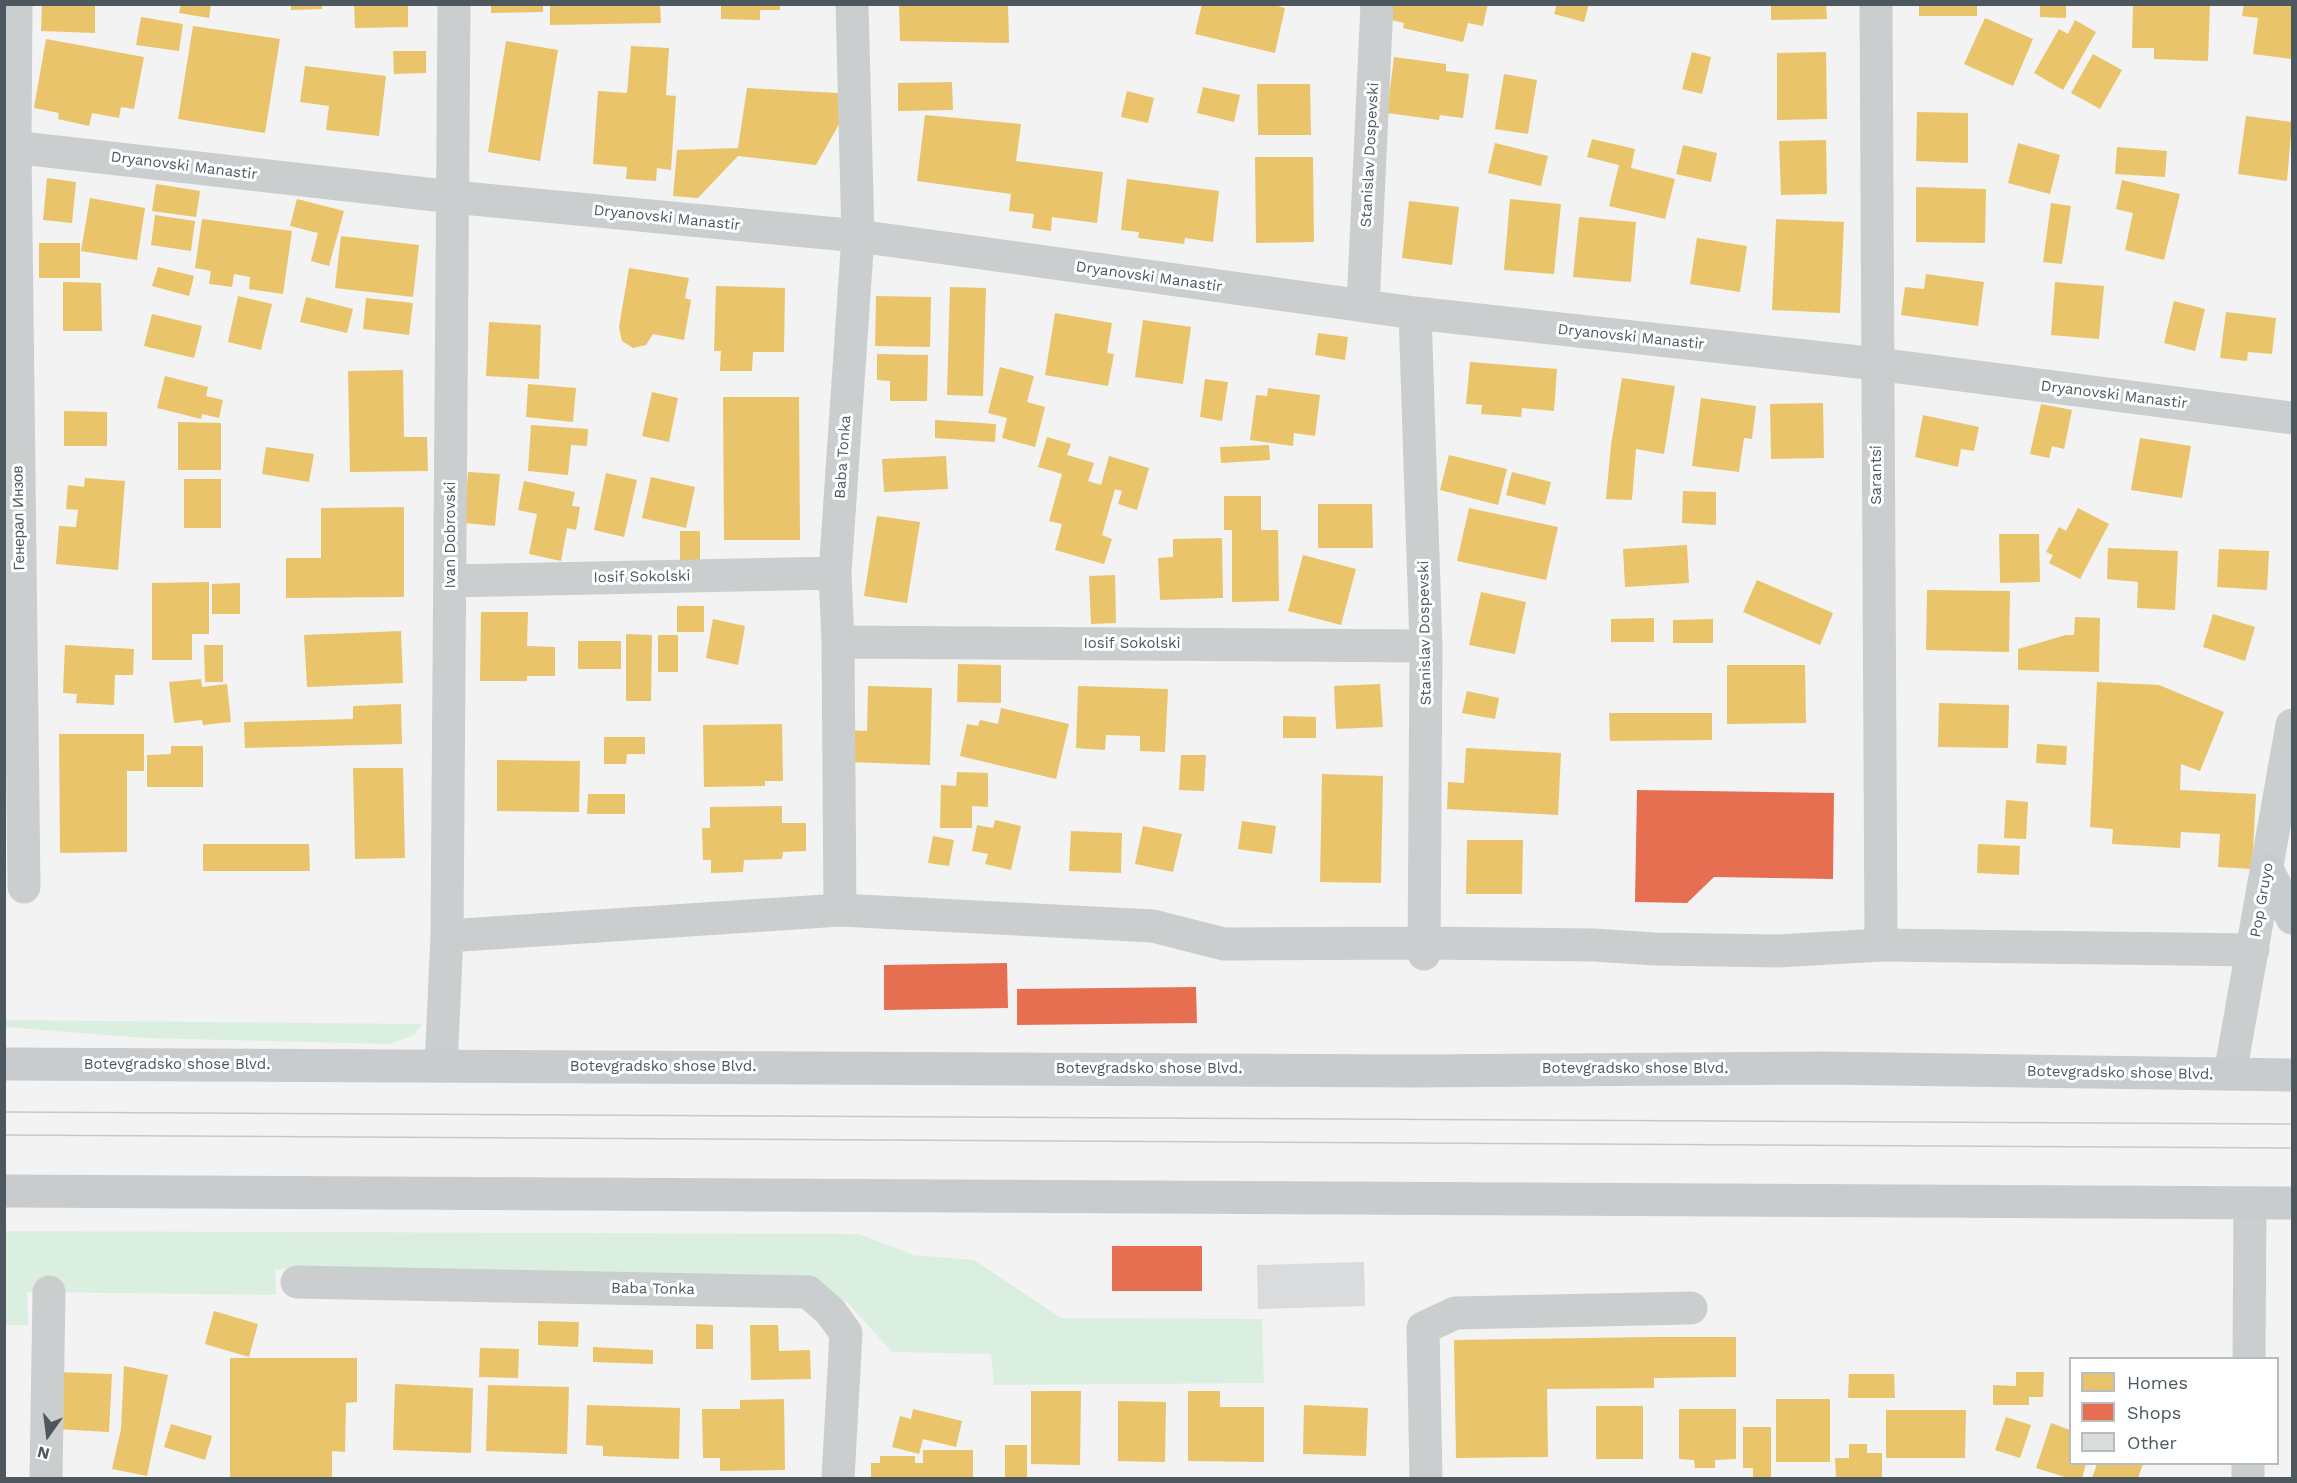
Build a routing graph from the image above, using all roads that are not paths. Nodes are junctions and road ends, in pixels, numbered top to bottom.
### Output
1 (16, 4) edge
2 (454, 4) edge
3 (852, 4) edge
4 (1377, 4) edge
5 (1876, 4) edge
6 (10, 146) edge
7 (453, 197) junction
8 (858, 236) junction
9 (1363, 306) junction
10 (1415, 313) junction
11 (1876, 364) junction
12 (2292, 418) edge
13 (835, 573) junction
14 (450, 581) junction
15 (838, 642) junction
16 (1426, 646) junction
17 (2292, 725) edge
18 (2267, 869) junction
19 (24, 887) dead end
20 (840, 910) junction
21 (2292, 918) edge
22 (447, 936) junction
23 (1881, 945) junction
24 (1419, 947) junction
25 (2253, 950) junction
26 (4, 1064) edge
27 (441, 1066) junction
28 (2230, 1074) junction
29 (2292, 1075) edge
30 (4, 1191) edge
31 (2250, 1203) junction
32 (2292, 1203) edge
33 (297, 1282) dead end
34 (49, 1292) dead end
35 (1690, 1308) dead end
36 (2249, 1357) edge
37 (46, 1479) edge
38 (838, 1479) edge
39 (1426, 1479) edge

1 - 6 street, Генерал Инзов
2 - 7 street, Ivan Dobrovski
3 - 8 street, Baba Tonka
4 - 9 street, Stanislav Dospevski
5 - 11 street, Sarantsi
6 - 7 street, Dryanovski Manastir
6 - 19 street, Генерал Инзов
7 - 8 street, Dryanovski Manastir
7 - 14 street, Ivan Dobrovski
8 - 9 street, Dryanovski Manastir
8 - 13 street, Baba Tonka
9 - 10 street, Dryanovski Manastir
10 - 11 street, Dryanovski Manastir
10 - 16 street, Stanislav Dospevski
11 - 12 street, Dryanovski Manastir
11 - 23 street, Sarantsi
13 - 14 street, Iosif Sokolski
13 - 15 street, Baba Tonka
14 - 22 street, Ivan Dobrovski
15 - 16 street, Iosif Sokolski
15 - 20 street, Baba Tonka
16 - 24 street, Stanislav Dospevski
17 - 18 street, Pop Gruyo
18 - 21 main road
18 - 25 street, Pop Gruyo
20 - 22 street
20 - 24 street
22 - 27 street, Ivan Dobrovski
23 - 24 street
23 - 25 street
25 - 28 street, Pop Gruyo
26 - 27 main road, Botevgradsko shose Blvd.
27 - 28 main road, Botevgradsko shose Blvd.
28 - 29 main road, Botevgradsko shose Blvd.
30 - 31 main road
31 - 32 main road
31 - 36 street
33 - 38 street, Baba Tonka
34 - 37 street
35 - 39 street

